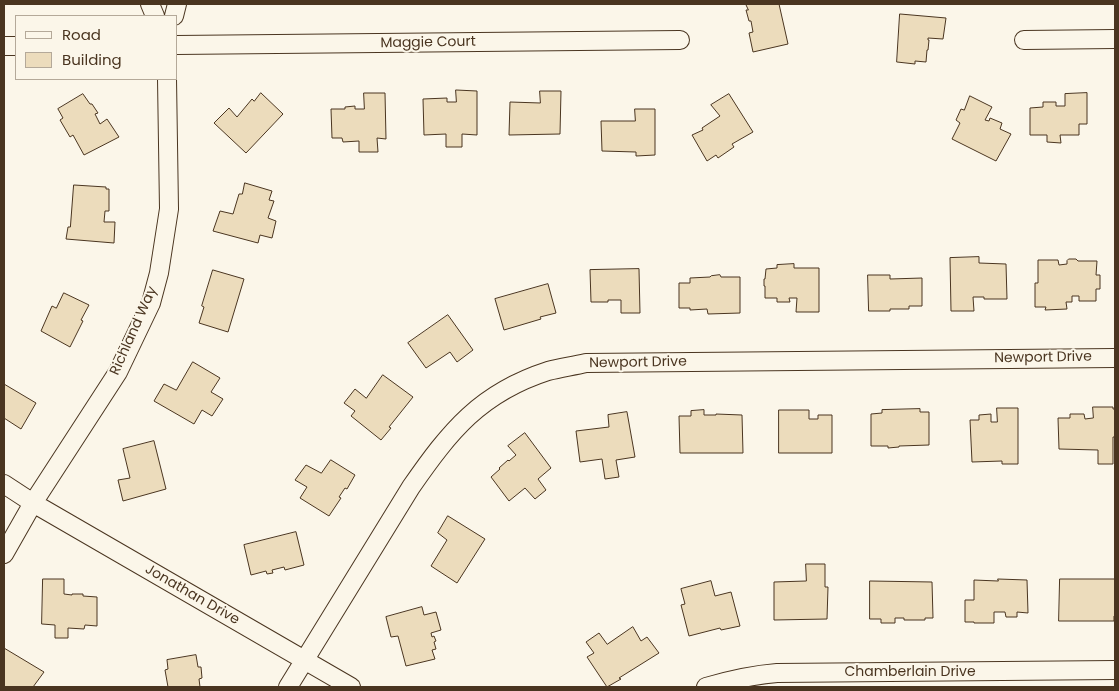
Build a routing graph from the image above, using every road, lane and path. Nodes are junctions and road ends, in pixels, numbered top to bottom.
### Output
1 (1115, 39) edge
2 (680, 40) dead end
3 (1024, 40) dead end
4 (178, 45) edge
5 (167, 80) edge
6 (1115, 358) edge
7 (4, 484) edge
8 (34, 503) junction
9 (4, 554) edge
10 (305, 660) junction
11 (1115, 670) edge
12 (288, 687) edge
13 (351, 687) edge
14 (706, 687) edge

1 - 3 street
2 - 4 street, Maggie Court
5 - 8 street, Richland Way
6 - 10 street, Newport Drive
7 - 8 street, Jonathan Drive
8 - 9 street, Richland Way
8 - 10 street, Jonathan Drive
10 - 12 street, Newport Drive
10 - 13 street, Jonathan Drive
11 - 14 street, Chamberlain Drive

